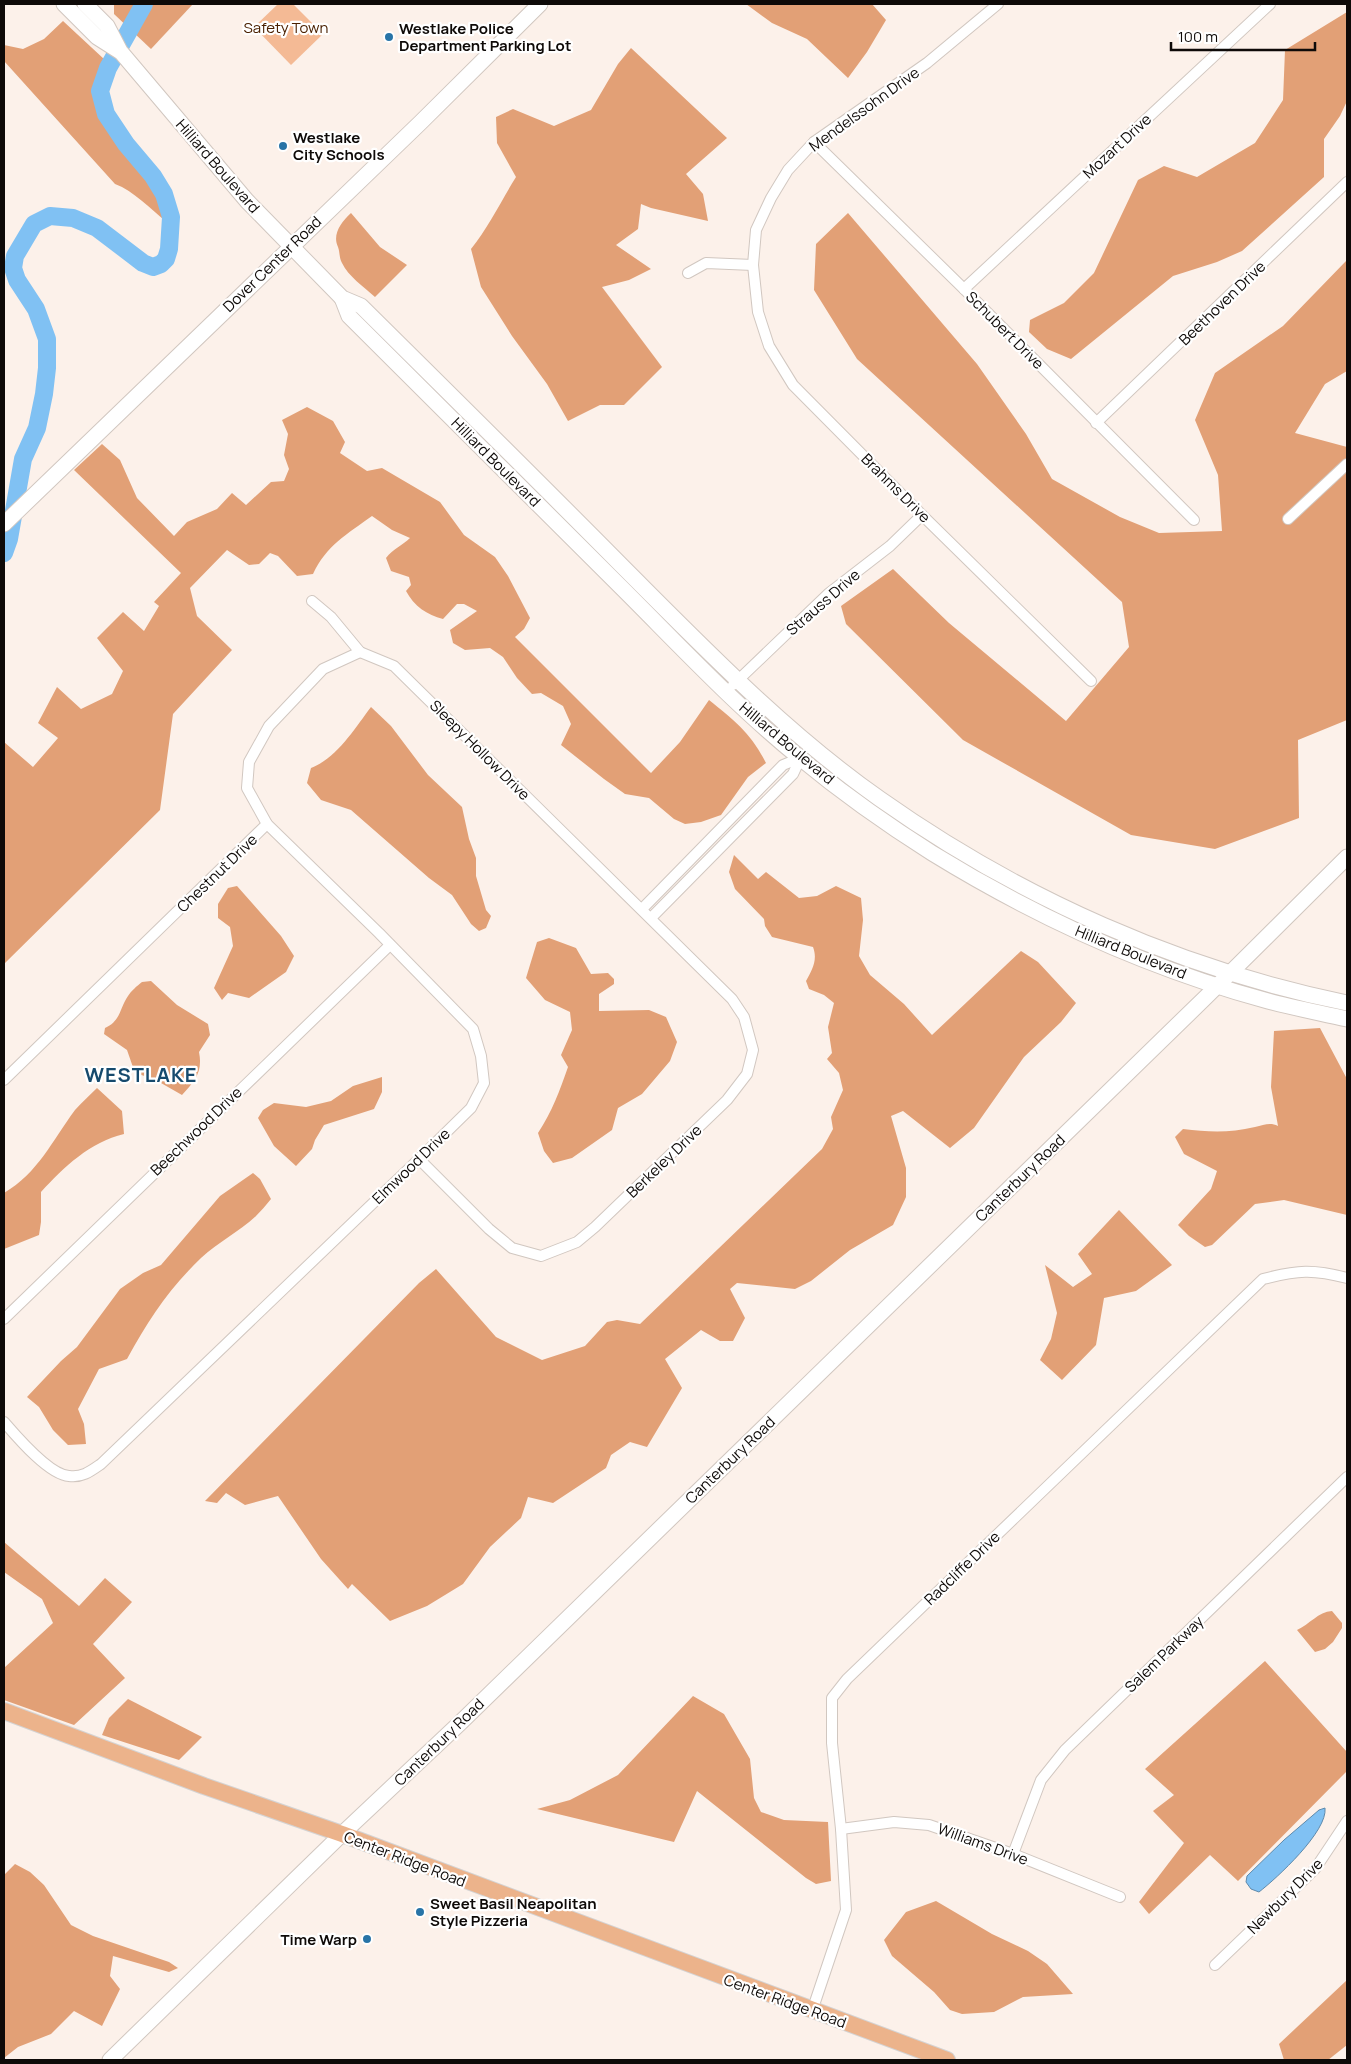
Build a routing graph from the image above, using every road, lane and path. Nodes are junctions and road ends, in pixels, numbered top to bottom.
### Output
1 (64, 4) edge
2 (85, 4) edge
3 (540, 4) edge
4 (998, 4) edge
5 (1270, 4) edge
6 (104, 33) junction
7 (814, 142) junction
8 (1347, 182) edge
9 (291, 246) junction
10 (753, 265) junction
11 (688, 273) dead end
12 (964, 289) junction
13 (342, 298) junction
14 (1096, 423) junction
15 (1347, 464) edge
16 (922, 515) junction
17 (1288, 519) dead end
18 (1194, 520) dead end
19 (4, 524) edge
20 (312, 601) dead end
21 (360, 652) junction
22 (738, 681) junction
23 (1091, 681) dead end
24 (726, 691) junction
25 (811, 745) junction
26 (800, 758) junction
27 (267, 824) junction
28 (1347, 857) edge
29 (642, 909) junction
30 (651, 918) junction
31 (390, 945) junction
32 (1231, 972) junction
33 (1218, 986) junction
34 (1347, 1002) edge
35 (1347, 1019) edge
36 (4, 1080) edge
37 (419, 1159) junction
38 (1347, 1278) edge
39 (4, 1319) edge
40 (4, 1424) edge
41 (1347, 1477) edge
42 (4, 1711) edge
43 (1347, 1821) edge
44 (841, 1829) junction
45 (342, 1834) junction
46 (1013, 1854) junction
47 (1120, 1897) dead end
48 (1215, 1965) dead end
49 (812, 2011) junction
50 (110, 2060) edge
51 (947, 2060) edge

1 - 6 main road, Hilliard Boulevard
2 - 6 main road, Hilliard Boulevard
3 - 9 main road, Dover Center Road
4 - 7 street, Mendelssohn Drive
5 - 12 street, Mozart Drive
6 - 9 main road, Hilliard Boulevard
7 - 10 street, Mendelssohn Drive
7 - 12 street, Schubert Drive
8 - 14 street, Beethoven Drive
9 - 13 main road, Hilliard Boulevard
9 - 19 main road, Dover Center Road
10 - 11 street
10 - 16 street, Brahms Drive
12 - 14 street, Schubert Drive
13 - 22 main road, Hilliard Boulevard
13 - 24 main road, Hilliard Boulevard
14 - 18 street, Schubert Drive
15 - 17 street
16 - 22 street, Strauss Drive
16 - 23 street, Brahms Drive
20 - 21 street, Sleepy Hollow Drive
21 - 27 street, Chestnut Drive
21 - 29 street, Sleepy Hollow Drive
22 - 24 street, Strauss Drive
22 - 25 main road, Hilliard Boulevard
24 - 26 main road, Hilliard Boulevard
25 - 26 street
25 - 32 main road, Hilliard Boulevard
26 - 29 street
26 - 30 street
26 - 33 main road, Hilliard Boulevard
27 - 31 street, Elmwood Drive
27 - 36 street, Chestnut Drive
28 - 32 main road, Canterbury Road
29 - 30 street, Berkeley Drive
30 - 37 street, Berkeley Drive
31 - 37 street, Elmwood Drive
31 - 39 street, Beechwood Drive
32 - 33 main road, Canterbury Road
32 - 34 main road, Hilliard Boulevard
33 - 35 main road, Hilliard Boulevard
33 - 45 main road, Canterbury Road
37 - 40 street, Elmwood Drive
38 - 44 street, Radcliffe Drive
41 - 46 street, Salem Parkway
42 - 45 main road, Center Ridge Road
43 - 48 street, Newbury Drive
44 - 46 street, Williams Drive
44 - 49 street, Radcliffe Drive
45 - 49 main road, Center Ridge Road
45 - 50 main road, Canterbury Road
46 - 47 street, Williams Drive
49 - 51 main road, Center Ridge Road

